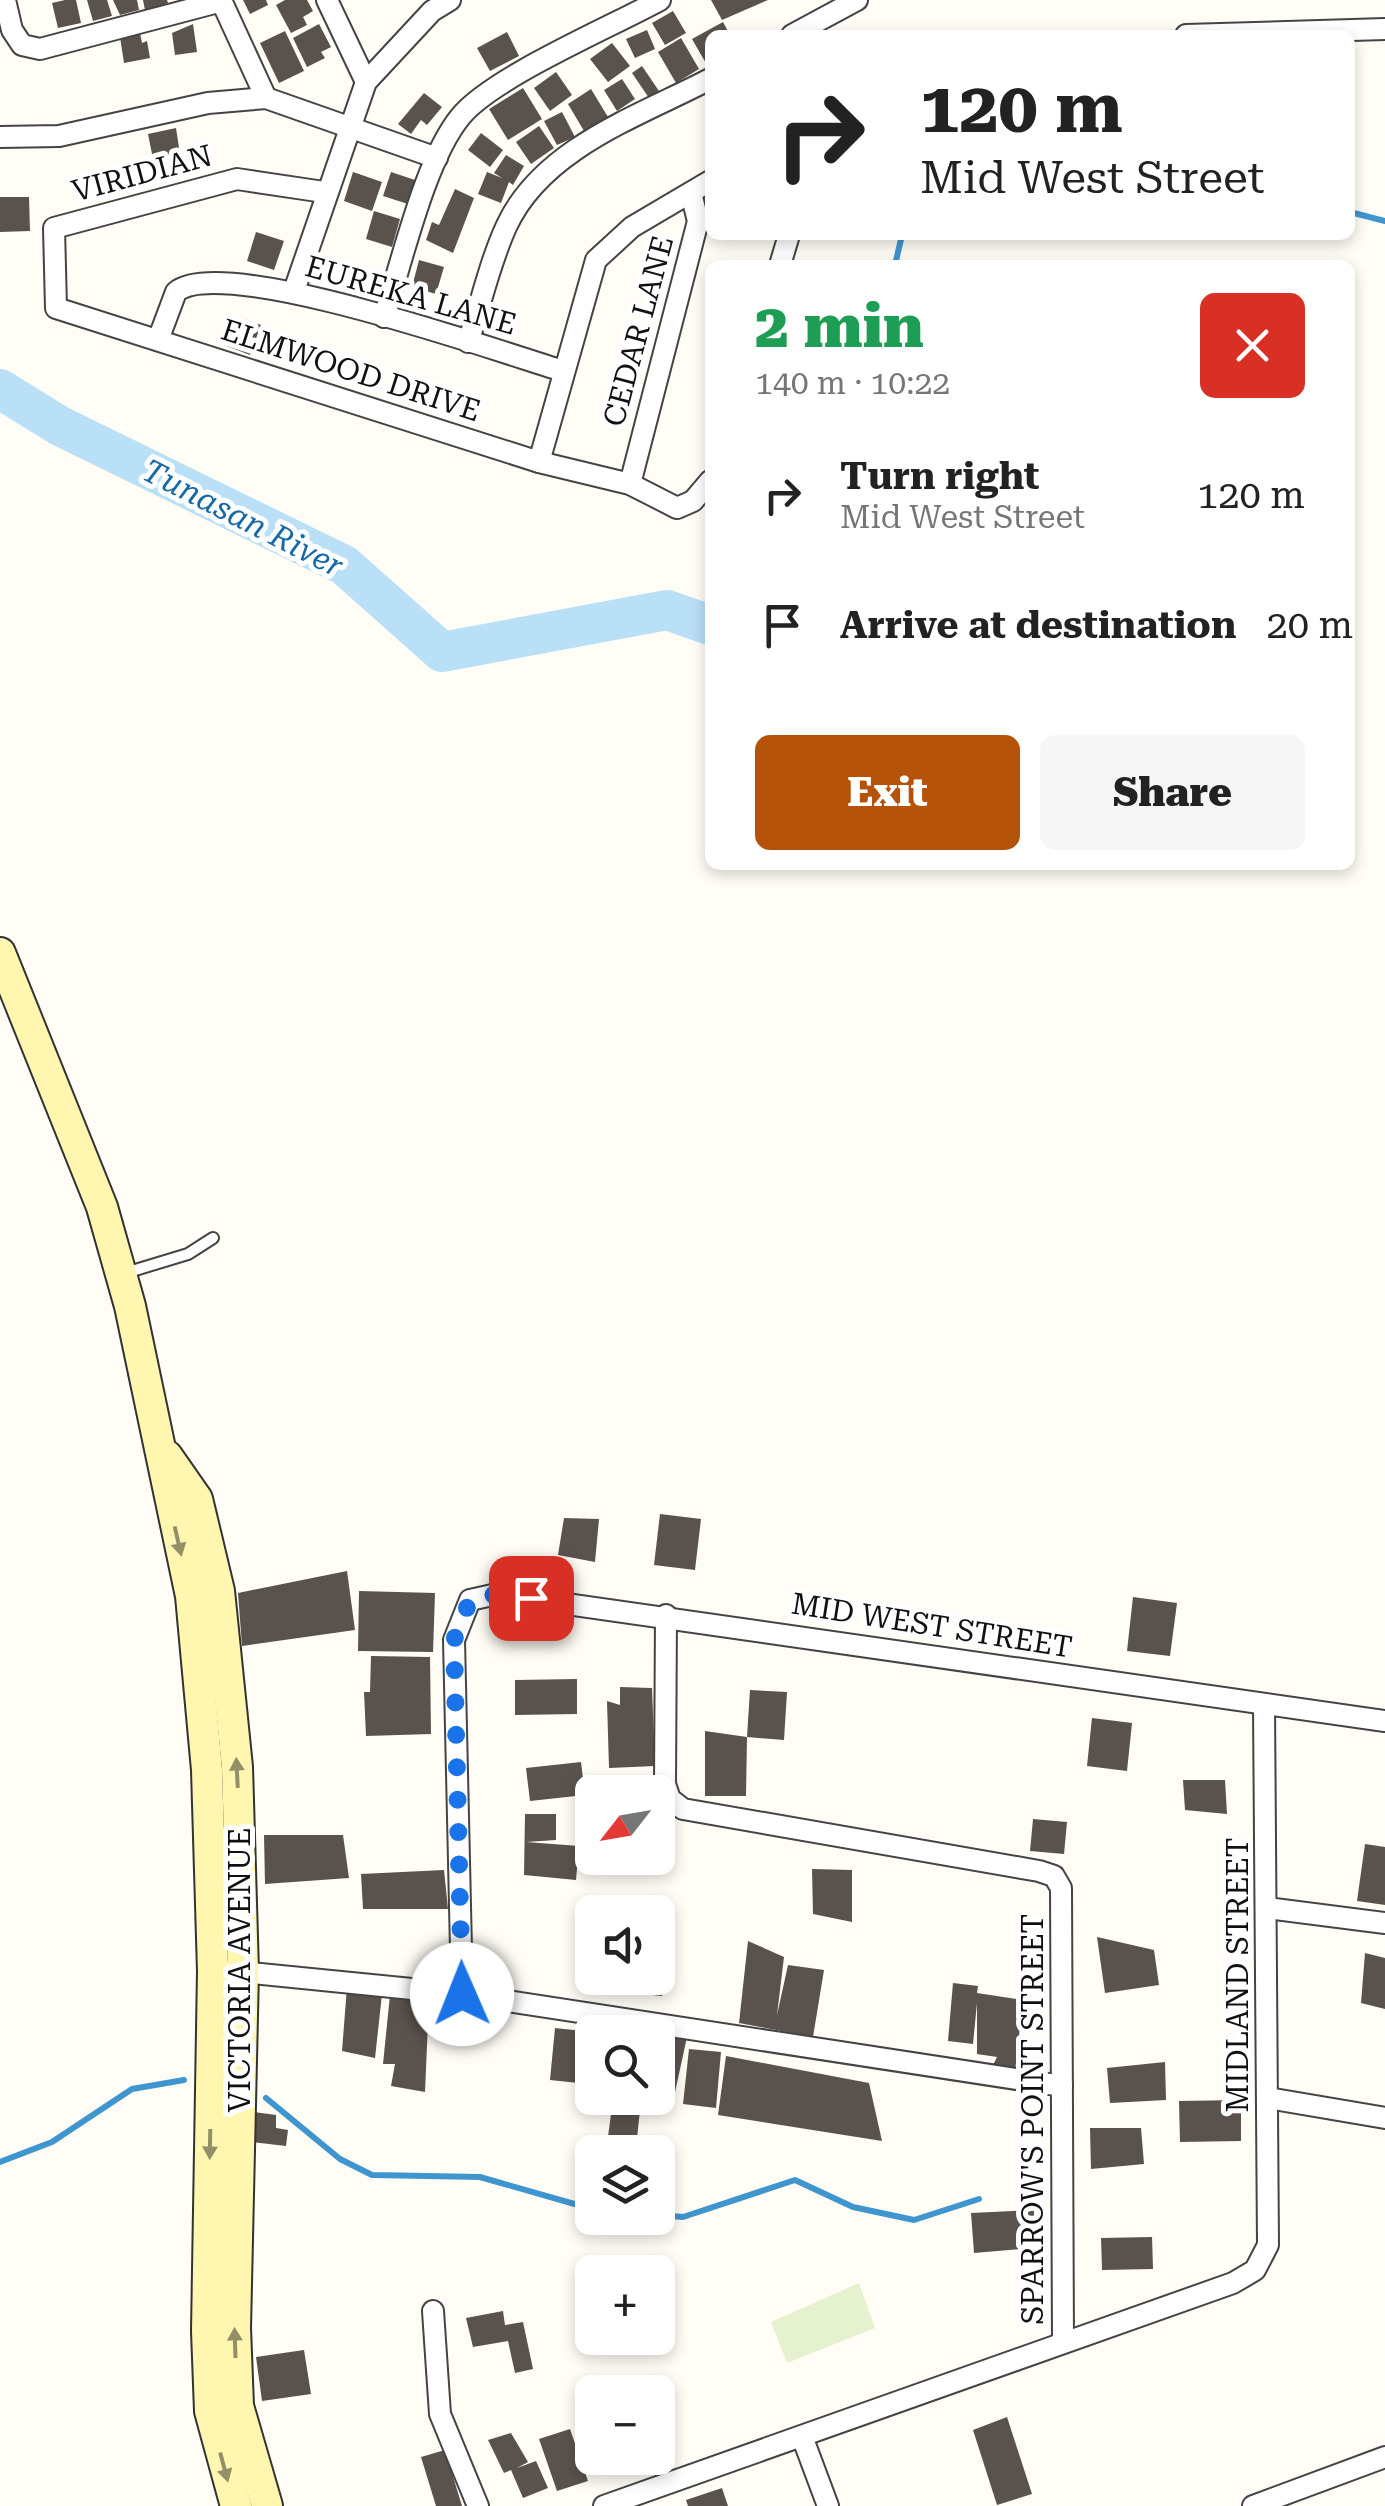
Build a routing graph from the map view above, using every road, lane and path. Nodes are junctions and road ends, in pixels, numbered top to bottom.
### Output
1 (5, 0) edge
2 (327, 0) edge
3 (660, 0) edge
4 (858, 0) edge
5 (222, 1) edge
6 (436, 4) edge
7 (1385, 29) edge
8 (801, 30) edge
9 (1352, 30) edge
10 (705, 81) edge
11 (366, 82) junction
12 (266, 98) junction
13 (348, 128) junction
14 (0, 137) edge
15 (437, 158) junction
16 (705, 184) edge
17 (324, 192) junction
18 (691, 193) junction
19 (294, 291) junction
20 (56, 308) joint
21 (384, 317) junction
22 (158, 340) junction
23 (468, 342) junction
24 (563, 371) junction
25 (540, 462) junction
26 (630, 484) junction
27 (705, 486) edge
28 (0, 953) edge
29 (214, 1238) dead end
30 (121, 1274) junction
31 (666, 1616) junction
32 (1264, 1705) junction
33 (1385, 1721) edge
34 (1267, 1908) junction
35 (1385, 1923) edge
36 (228, 1971) junction
37 (462, 1994) junction
38 (1062, 2086) junction
39 (1268, 2098) junction
40 (1385, 2118) edge
41 (433, 2311) dead end
42 (1063, 2342) junction
43 (224, 2408) junction
44 (803, 2439) junction
45 (1385, 2457) edge
46 (236, 2506) edge
47 (267, 2506) edge
48 (478, 2506) edge
49 (604, 2506) edge
50 (828, 2506) edge
51 (1252, 2506) edge

1 - 5 street
2 - 11 street
3 - 15 street
4 - 8 street
5 - 12 street
6 - 11 street
7 - 9 street
10 - 23 street
11 - 13 street
12 - 13 street
12 - 14 street
13 - 15 street
13 - 17 street
15 - 21 street
16 - 18 street
17 - 19 street
17 - 20 street, VIRIDIAN
18 - 24 street
18 - 26 street, CEDAR LANE
19 - 21 street, EUREKA LANE
19 - 22 street, EUREKA LANE
20 - 22 street, ELMWOOD DRIVE
21 - 23 street, EUREKA LANE
22 - 25 street, ELMWOOD DRIVE
23 - 24 street, EUREKA LANE
24 - 25 street
25 - 26 street, ELMWOOD DRIVE
26 - 27 street, ELMWOOD DRIVE
28 - 30 main road, VICTORIA AVENUE
29 - 30 lane
30 - 36 main road, VICTORIA AVENUE
31 - 32 street, MID WEST STREET
31 - 37 street, MID WEST STREET
31 - 38 street, SPARROW'S POINT STREET
32 - 33 street, MID WEST STREET
32 - 34 street, MIDLAND STREET
34 - 35 street
34 - 39 street, MIDLAND STREET
36 - 37 street
36 - 43 main road, VICTORIA AVENUE
37 - 38 street
38 - 42 street, SPARROW'S POINT STREET
39 - 40 street
39 - 42 street, MIDLAND STREET
41 - 48 street
42 - 44 street
43 -> 46 main road, VICTORIA AVENUE
43 - 47 main road, VICTORIA AVENUE
44 - 49 street
44 - 50 street
45 - 51 street

